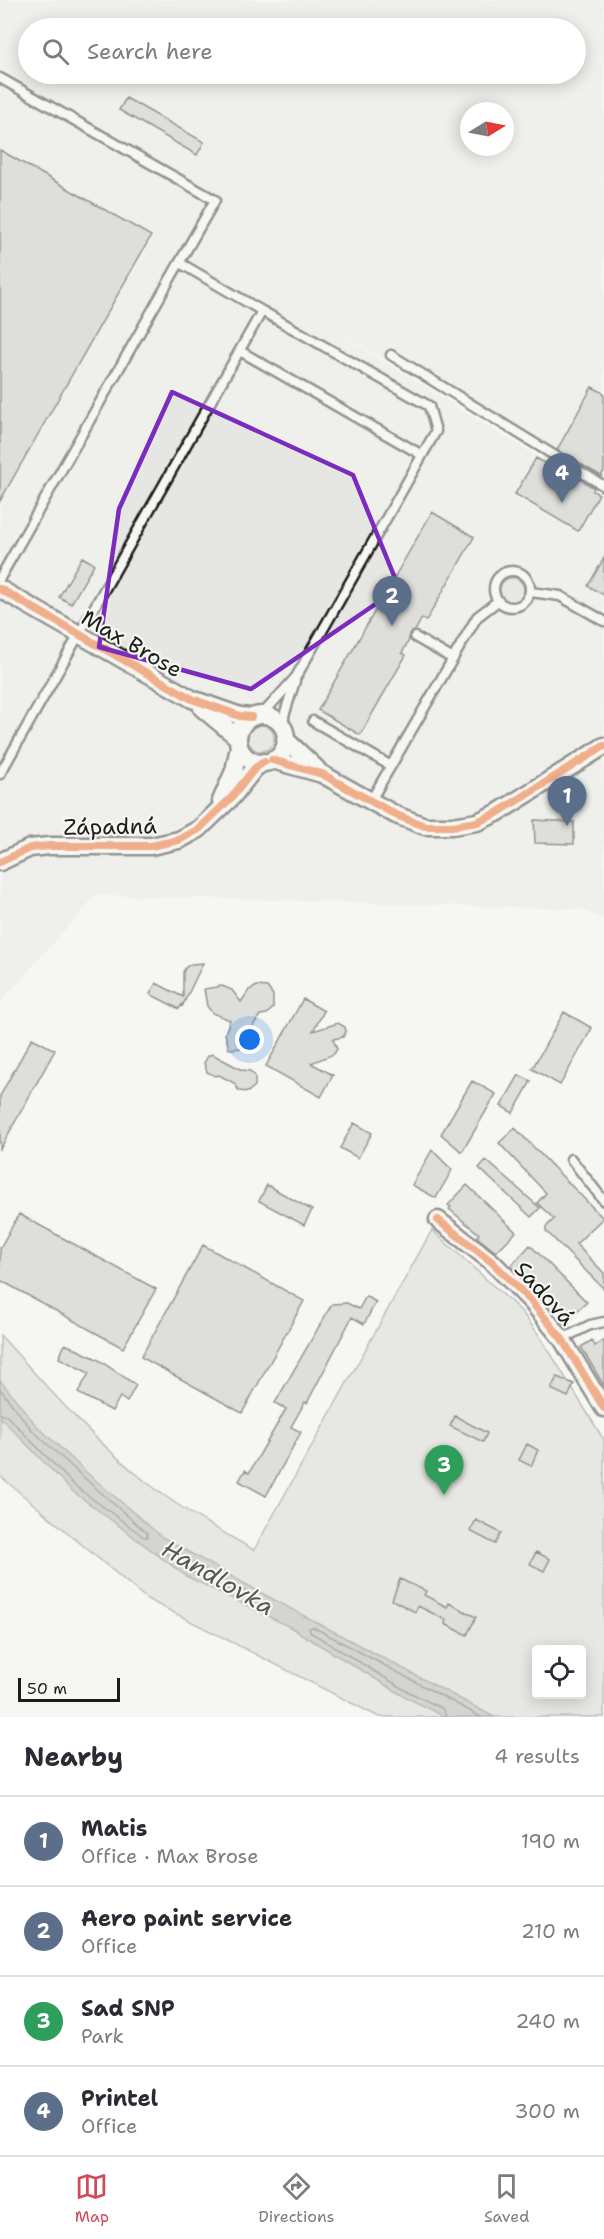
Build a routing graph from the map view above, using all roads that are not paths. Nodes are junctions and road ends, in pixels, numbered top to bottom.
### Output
1 (0, 78) edge
2 (180, 263) junction
3 (262, 311) junction
4 (240, 351) junction
5 (391, 356) dead end
6 (422, 455) junction
7 (604, 486) edge
8 (0, 578) edge
9 (0, 589) edge
10 (531, 592) junction
11 (498, 601) junction
12 (604, 621) edge
13 (80, 634) junction
14 (416, 637) dead end
15 (453, 658) junction
16 (296, 677) junction
17 (192, 699) junction
18 (255, 716) junction
19 (313, 721) dead end
20 (284, 734) junction
21 (239, 743) junction
22 (597, 750) edge
23 (268, 761) junction
24 (604, 765) edge
25 (391, 766) junction
26 (0, 774) edge
27 (322, 774) junction
28 (370, 802) junction
29 (216, 813) junction
30 (0, 862) edge
31 (571, 1158) dead end
32 (604, 1200) edge
33 (438, 1220) dead end
34 (604, 1322) edge
35 (562, 1339) junction
36 (604, 1408) edge

1 - 2 lane
2 - 3 lane
2 - 8 lane
3 - 4 lane
3 - 6 lane
4 - 6 lane
4 - 13 lane
5 - 7 lane
6 - 16 lane
9 - 13 street, Max Brose
10 - 11 lane
10 - 11 lane
10 - 12 lane
11 - 15 lane
13 - 17 street, Max Brose
13 - 26 lane
14 - 15 lane
15 - 25 lane
16 - 18 lane
16 - 20 lane
17 - 18 street, Max Brose
17 - 21 street, Max Brose
18 - 20 street, Max Brose
18 - 21 street
19 - 25 lane
20 - 23 street
20 - 27 street, Max Brose
21 - 23 street, Max Brose
21 - 29 street, Západná
22 - 24 street
22 - 28 street, Max Brose
23 - 27 street, Max Brose
23 - 29 street, Západná
25 - 28 lane
27 - 28 street, Max Brose
29 - 30 street, Západná
31 - 32 lane
33 - 35 street, Sadová
34 - 35 lane
35 - 36 street, Sadová

